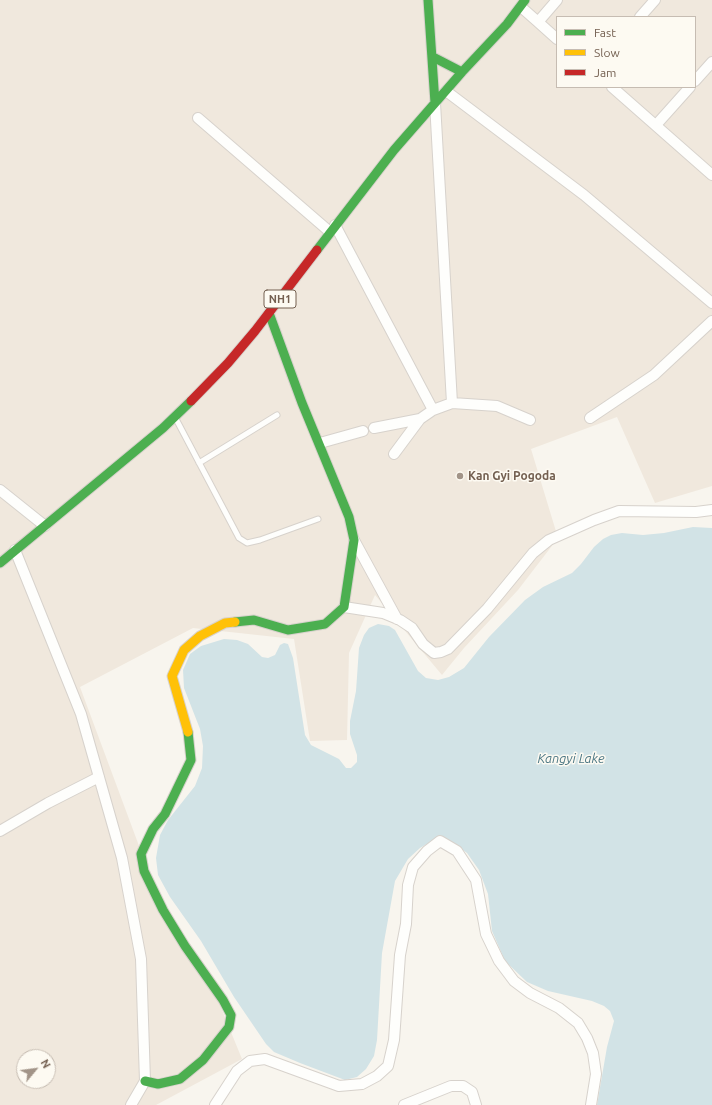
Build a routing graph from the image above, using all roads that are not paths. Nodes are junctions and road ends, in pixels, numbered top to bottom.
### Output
1 (428, 0) edge
2 (557, 0) edge
3 (655, 0) edge
4 (523, 4) edge
5 (641, 16) edge
6 (538, 22) junction
7 (556, 38) edge
8 (433, 57) junction
9 (712, 62) edge
10 (462, 72) junction
11 (696, 80) edge
12 (613, 88) edge
13 (689, 88) edge
14 (446, 91) junction
15 (435, 102) junction
16 (198, 118) dead end
17 (656, 125) junction
18 (712, 175) edge
19 (332, 228) junction
20 (712, 303) edge
21 (269, 313) junction
22 (712, 321) edge
23 (452, 403) junction
24 (433, 410) junction
25 (276, 415) dead end
26 (175, 417) junction
27 (590, 418) dead end
28 (420, 419) junction
29 (530, 420) dead end
30 (374, 428) dead end
31 (363, 432) dead end
32 (320, 443) junction
33 (394, 454) dead end
34 (199, 463) junction
35 (0, 490) edge
36 (712, 510) edge
37 (318, 519) dead end
38 (44, 526) junction
39 (354, 540) junction
40 (15, 550) junction
41 (0, 563) edge
42 (344, 607) junction
43 (397, 619) junction
44 (99, 777) junction
45 (0, 831) edge
46 (145, 1081) junction
47 (131, 1105) edge
48 (215, 1105) edge
49 (404, 1105) edge
50 (476, 1105) edge
51 (591, 1105) edge

1 - 8 main road
2 - 6 street
3 - 5 street
4 - 6 street
4 - 10 main road, NH1
6 - 7 street
8 - 10 main road
8 - 15 main road
9 - 11 street
10 - 14 main road, NH1
12 - 17 street
13 - 17 street
14 - 15 main road, NH1
14 - 20 street
15 - 19 main road, NH1
15 - 23 street
16 - 19 street
17 - 18 street
19 - 21 main road, NH1
19 - 24 street
21 - 26 main road, NH1
21 - 32 main road
22 - 27 street
23 - 24 street
23 - 29 street
24 - 28 street
25 - 34 lane
26 - 34 lane
26 - 38 main road, NH1
28 - 30 street
28 - 33 street
31 - 32 street
32 - 39 main road
34 - 37 lane
35 - 38 street
36 - 43 street
38 - 40 main road, NH1
39 - 42 main road
39 - 43 street
40 - 41 main road, NH1
40 - 44 street
42 - 43 street
42 - 46 main road
44 - 45 street
44 - 46 street
46 - 47 street
48 - 51 street
49 - 50 street

